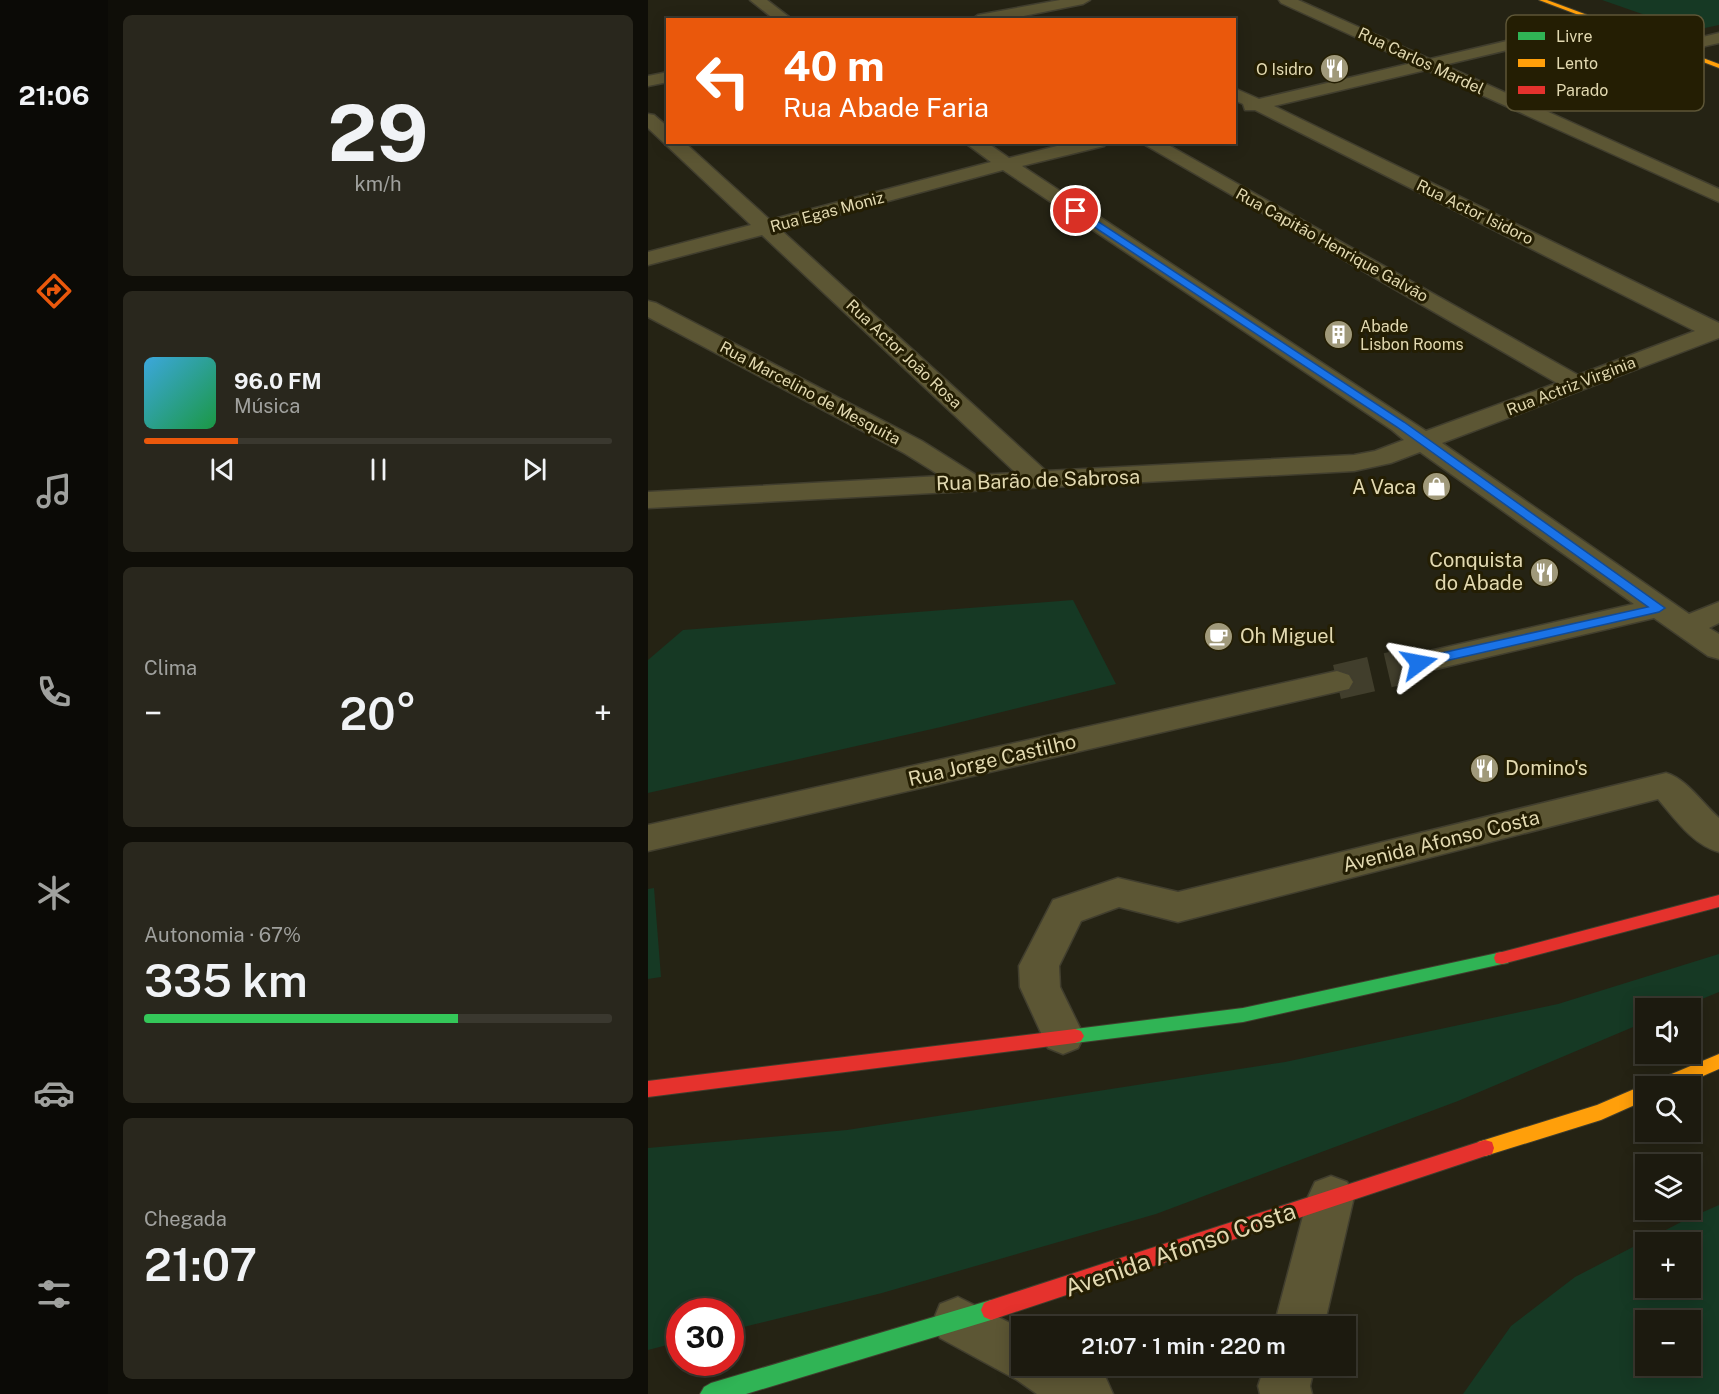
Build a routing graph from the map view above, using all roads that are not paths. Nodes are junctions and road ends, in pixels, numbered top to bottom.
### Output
1 (757, 0) edge
2 (1083, 0) edge
3 (1287, 0) edge
4 (1542, 0) edge
5 (1571, 0) edge
6 (1055, 2) edge
7 (1582, 15) edge
8 (1612, 15) edge
9 (1077, 16) dead end
10 (783, 18) edge
11 (987, 18) edge
12 (1719, 38) edge
13 (1704, 41) edge
14 (1506, 46) edge
15 (1704, 48) edge
16 (1719, 53) edge
17 (1704, 60) edge
18 (1427, 65) junction
19 (1719, 66) edge
20 (666, 77) edge
21 (648, 81) edge
22 (1236, 94) edge
23 (1506, 100) edge
24 (1258, 105) junction
25 (1236, 110) edge
26 (1530, 111) edge
27 (648, 119) edge
28 (666, 135) edge
29 (675, 144) edge
30 (976, 144) edge
31 (1090, 144) edge
32 (1153, 144) edge
33 (1006, 164) junction
34 (1719, 196) edge
35 (766, 228) junction
36 (648, 259) edge
37 (648, 308) edge
38 (1718, 331) edge
39 (1577, 384) junction
40 (1424, 441) junction
41 (1041, 481) junction
42 (969, 482) junction
43 (648, 500) edge
44 (1659, 608) junction
45 (1719, 611) edge
46 (1686, 627) junction
47 (1719, 649) edge
48 (1419, 663) tunnel mouth
49 (1337, 682) tunnel mouth
50 (648, 838) edge
51 (1719, 839) edge
52 (1719, 901) edge
53 (1063, 1036) junction
54 (1719, 1061) edge
55 (1684, 1076) edge
56 (648, 1089) edge
57 (1635, 1097) edge
58 (1330, 1197) junction
59 (1301, 1316) edge
60 (958, 1321) junction
61 (1011, 1351) edge
62 (1055, 1376) edge
63 (1287, 1376) edge
64 (711, 1394) edge
65 (1087, 1394) edge
66 (1286, 1394) edge

1 - 10 street
2 - 6 street
3 - 18 street, Rua Carlos Mardel
4 - 7 main road
5 - 8 main road
6 - 9 street
6 - 11 street
12 - 13 street
14 - 18 street
15 - 16 main road
17 - 19 main road
18 - 23 street, Rua Carlos Mardel
18 - 24 street
20 - 21 street
22 - 24 street, Rua Actor Isidoro
24 - 25 street
24 - 38 street, Rua Actor Isidoro
26 - 34 street, Rua Carlos Mardel
27 - 28 street
29 - 35 street, Rua Actor João Rosa
30 - 33 street
31 - 33 street, Rua Egas Moniz
32 - 39 street, Rua Capitão Henrique Galvão
33 - 35 street, Rua Egas Moniz
33 - 40 street
35 - 36 street, Rua Egas Moniz
35 - 41 street, Rua Actor João Rosa
37 - 42 street, Rua Marcelino de Mesquita
38 - 39 street, Rua Actriz Virginia
39 - 40 street, Rua Actriz Virginia
40 - 41 street, Rua Barão de Sabrosa
40 - 44 street
41 - 42 street, Rua Barão de Sabrosa
42 - 43 street, Rua Barão de Sabrosa
44 - 46 street
44 - 48 street
45 - 46 street
46 - 47 street
49 - 50 street, Rua Jorge Castilho
51 - 53 street, Avenida Afonso Costa
52 - 53 main road
53 - 56 main road
54 - 55 main road
57 - 58 main road, Avenida Afonso Costa
58 - 59 street
58 - 60 main road, Avenida Afonso Costa
60 - 61 street
60 - 64 main road, Avenida Afonso Costa
62 - 65 street
63 - 66 street

